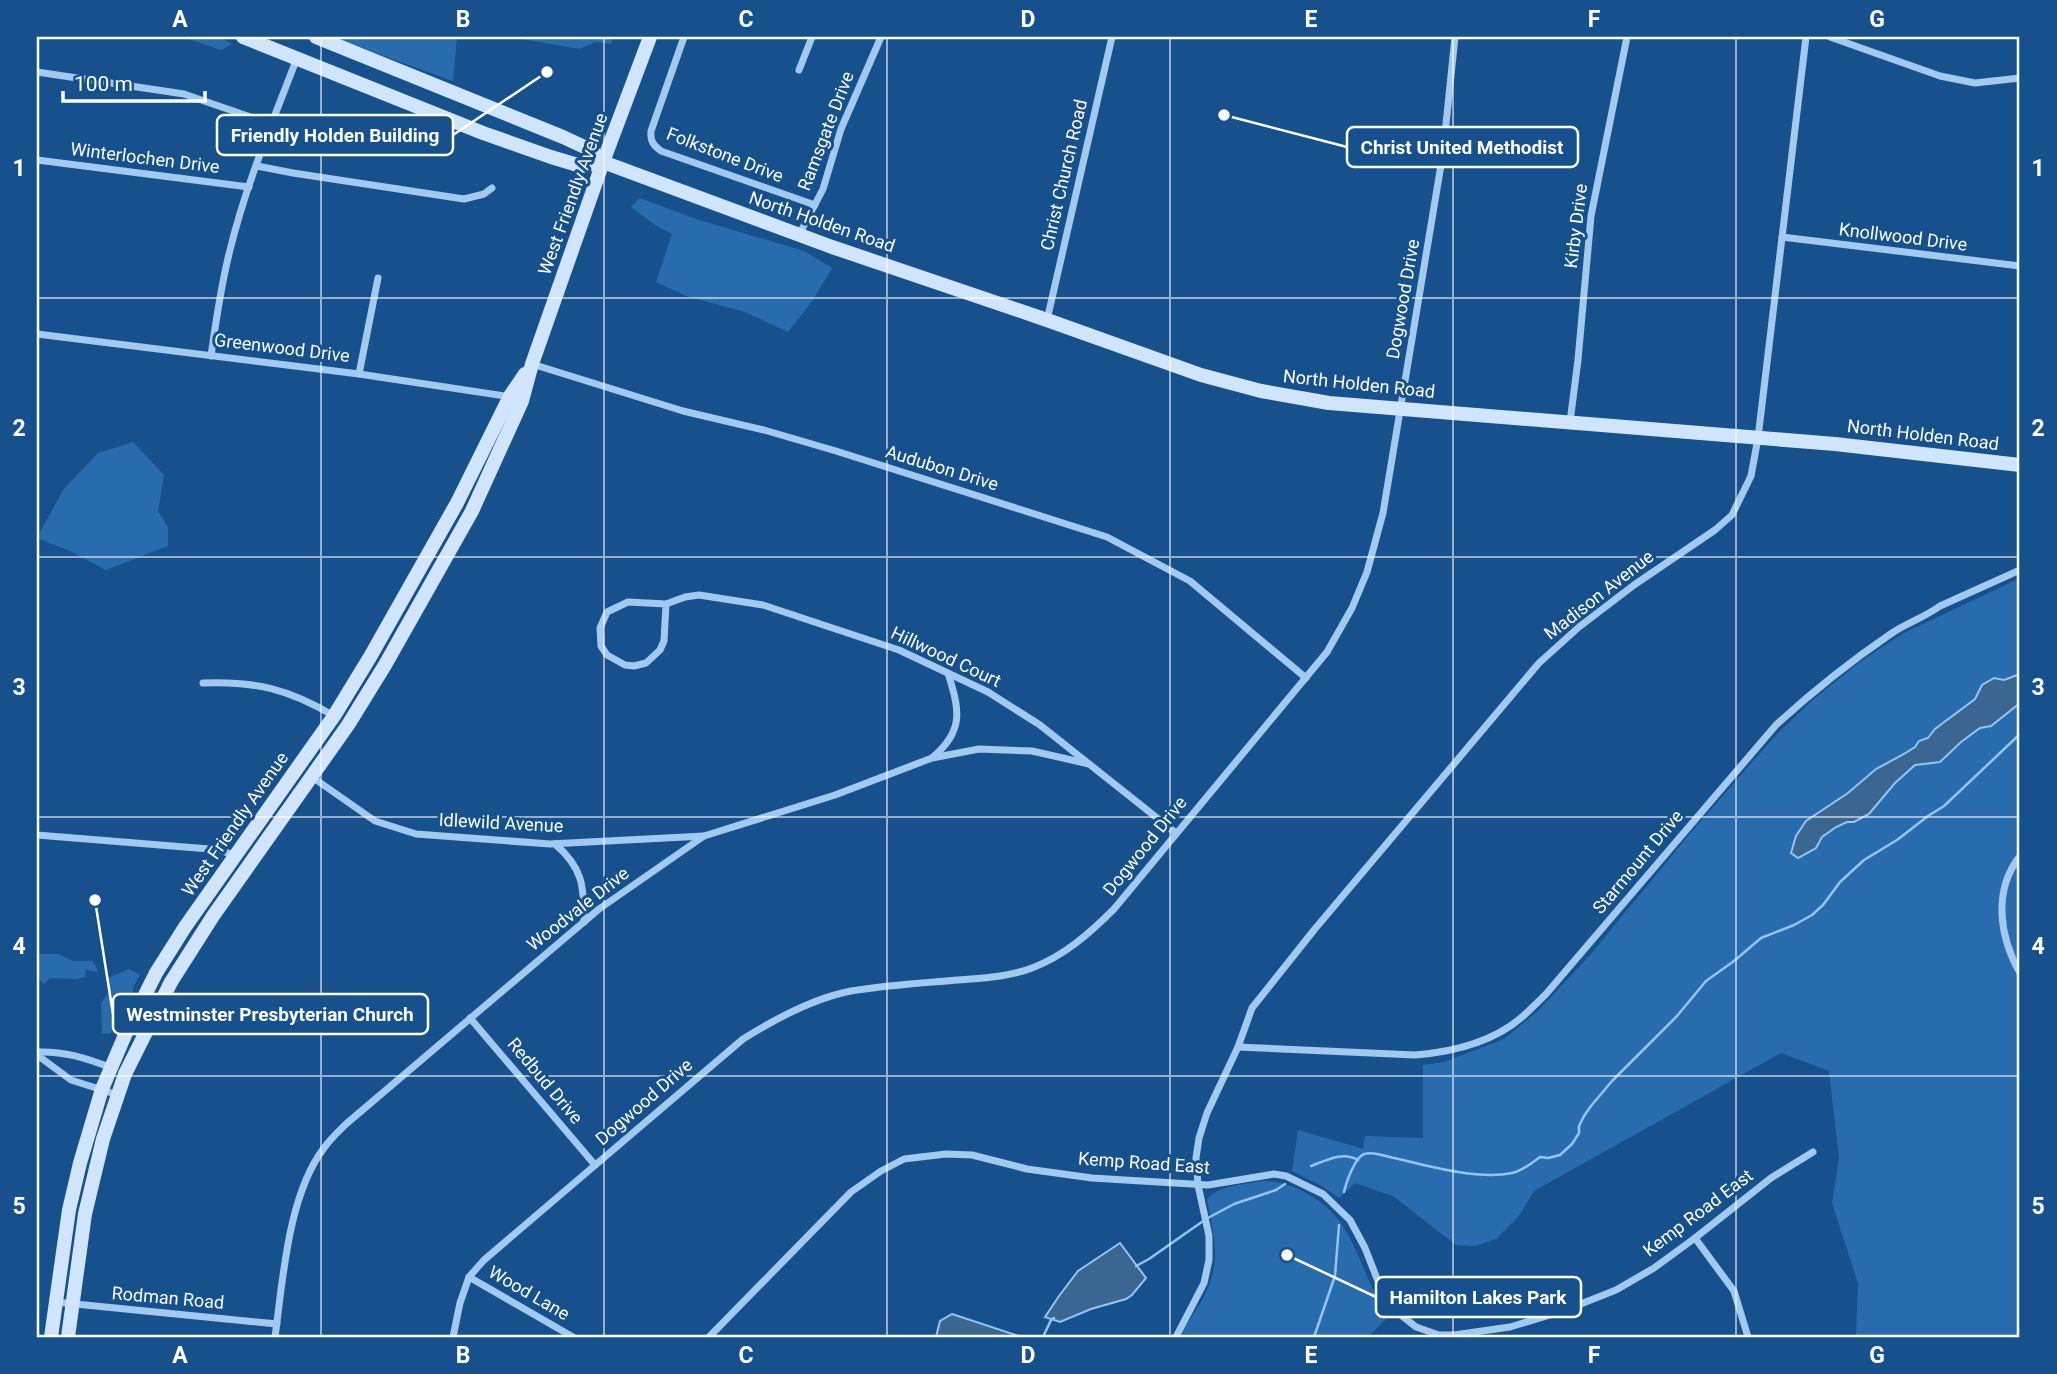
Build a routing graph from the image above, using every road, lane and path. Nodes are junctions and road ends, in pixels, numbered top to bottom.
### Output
1 (243, 37) edge
2 (316, 37) edge
3 (650, 37) edge
4 (684, 37) edge
5 (812, 37) edge
6 (881, 37) edge
7 (1112, 37) edge
8 (1455, 37) edge
9 (1627, 37) edge
10 (1806, 37) edge
11 (1830, 37) edge
12 (297, 58) junction
13 (799, 70) dead end
14 (37, 72) edge
15 (2020, 78) edge
16 (271, 124) junction
17 (37, 160) edge
18 (603, 163) junction
19 (257, 166) junction
20 (249, 187) junction
21 (492, 188) dead end
22 (815, 205) junction
23 (799, 234) junction
24 (1782, 237) junction
25 (2020, 266) edge
26 (378, 278) dead end
27 (1047, 320) junction
28 (37, 334) edge
29 (211, 356) junction
30 (532, 364) junction
31 (359, 374) junction
32 (516, 399) junction
33 (1400, 409) junction
34 (1570, 422) junction
35 (1758, 438) junction
36 (2020, 466) edge
37 (2020, 570) edge
38 (666, 604) junction
39 (948, 673) junction
40 (1306, 678) junction
41 (203, 683) dead end
42 (334, 716) junction
43 (932, 758) junction
44 (1089, 764) junction
45 (312, 777) junction
46 (1176, 833) junction
47 (37, 835) edge
48 (704, 836) junction
49 (555, 844) junction
50 (234, 855) junction
51 (2020, 856) edge
52 (248, 865) junction
53 (584, 922) junction
54 (2020, 973) edge
55 (470, 1018) junction
56 (1238, 1047) junction
57 (37, 1054) edge
58 (110, 1068) junction
59 (125, 1074) junction
60 (102, 1089) junction
61 (118, 1095) junction
62 (1813, 1152) dead end
63 (595, 1165) junction
64 (1198, 1185) junction
65 (1695, 1238) junction
66 (469, 1277) junction
67 (55, 1302) junction
68 (72, 1305) junction
69 (277, 1324) junction
70 (1510, 1327) junction
71 (51, 1337) edge
72 (68, 1337) edge
73 (275, 1337) edge
74 (453, 1337) edge
75 (573, 1337) edge
76 (709, 1337) edge
77 (1177, 1337) edge
78 (1512, 1337) edge
79 (1748, 1337) edge

1 - 12 main road, North Holden Road
2 - 18 main road, North Holden Road
3 - 18 main road, West Friendly Avenue
4 - 22 street, Folkstone Drive
5 - 13 street
6 - 22 street, Ramsgate Drive
7 - 27 street, Christ Church Road
8 - 33 street, Dogwood Drive
9 - 34 street, Kirby Drive
10 - 24 street, Madison Avenue
11 - 15 street
12 - 16 street
12 - 18 main road, North Holden Road
14 - 16 street
16 - 19 street
17 - 20 street, Winterlochen Drive
18 - 23 main road, North Holden Road
18 - 30 main road, West Friendly Avenue
19 - 20 street
19 - 21 street
20 - 29 street
22 - 23 street, Ramsgate Drive
23 - 27 main road, North Holden Road
24 - 25 street, Knollwood Drive
24 - 35 street, Madison Avenue
26 - 31 street
27 - 33 main road, North Holden Road
28 - 29 street, Greenwood Drive
29 - 31 street, Greenwood Drive
30 - 32 main road, West Friendly Avenue
30 - 40 street, Audubon Drive
31 - 32 street, Greenwood Drive
32 - 42 main road, West Friendly Avenue
32 - 45 main road, West Friendly Avenue
33 - 34 main road, North Holden Road
33 - 40 street, Dogwood Drive
34 - 35 main road, North Holden Road
35 - 36 main road, North Holden Road
35 - 56 street, Madison Avenue
37 - 56 street, Starmount Drive
38 - 38 street, Hillwood Court
38 - 39 street, Hillwood Court
39 - 43 street
39 - 44 street, Hillwood Court
40 - 46 street, Dogwood Drive
41 - 42 street
42 - 50 main road, West Friendly Avenue
43 - 44 street, Woodvale Drive
43 - 48 street, Woodvale Drive
44 - 46 street, Hillwood Court
45 - 49 street, Idlewild Avenue
45 - 52 main road, West Friendly Avenue
46 - 63 street, Dogwood Drive
47 - 50 street
48 - 49 street, Idlewild Avenue
48 - 53 street, Woodvale Drive
49 - 53 street
50 - 52 street
50 - 58 main road, West Friendly Avenue
51 - 54 street
52 - 59 main road, West Friendly Avenue
53 - 55 street, Woodvale Drive
55 - 63 street, Redbud Drive
55 - 69 street, Woodvale Drive
56 - 64 street, Madison Avenue
57 - 58 street
57 - 60 street
58 - 59 street
58 - 60 main road, West Friendly Avenue
59 - 61 main road, West Friendly Avenue
60 - 61 street
60 - 67 main road, West Friendly Avenue
61 - 68 main road, West Friendly Avenue
62 - 65 street, Kemp Road East
63 - 66 street, Dogwood Drive
64 - 70 street, Kemp Road East
64 - 76 street, Kemp Road East
64 - 77 street
65 - 70 street, Kemp Road East
65 - 79 street
66 - 74 street, Dogwood Drive
66 - 75 street, Wood Lane
67 - 68 street, Rodman Road
67 - 71 main road, West Friendly Avenue
68 - 69 street, Rodman Road
68 - 72 main road, West Friendly Avenue
69 - 73 street, Woodvale Drive
70 - 78 street

